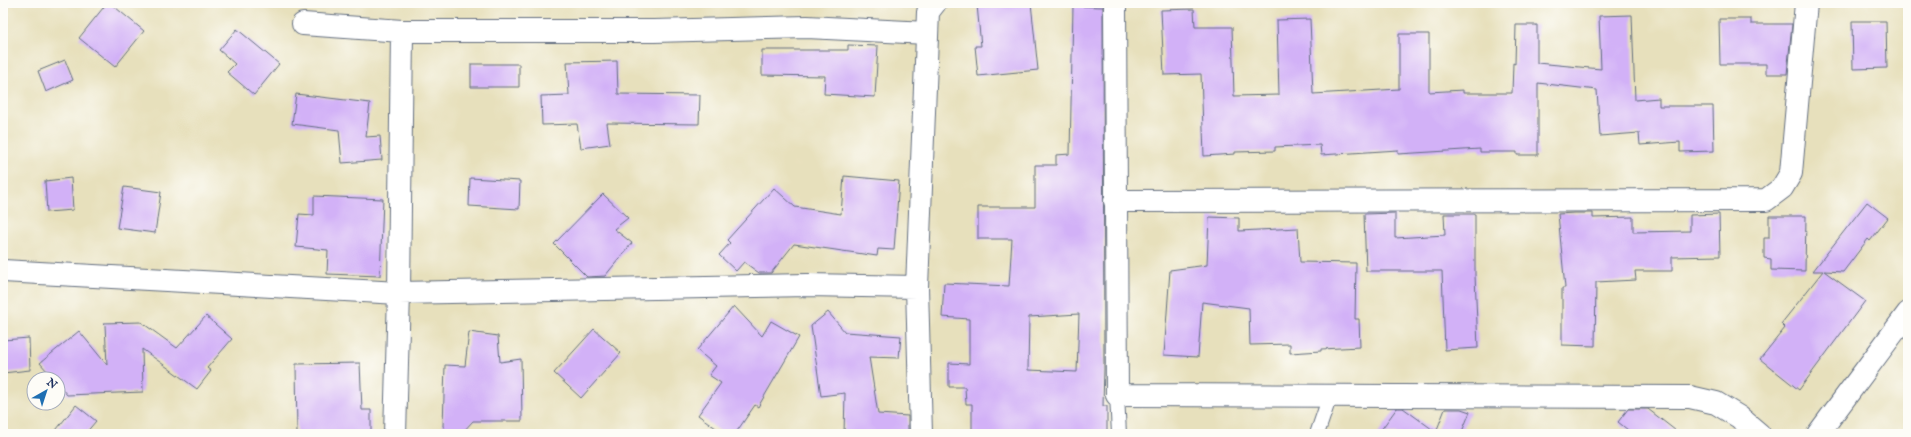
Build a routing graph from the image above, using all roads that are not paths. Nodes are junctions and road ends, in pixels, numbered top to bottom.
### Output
1 (935, 3) edge
2 (1115, 3) edge
3 (1806, 3) edge
4 (303, 24) dead end
5 (402, 31) junction
6 (927, 33) junction
7 (1116, 201) junction
8 (3, 271) edge
9 (918, 287) junction
10 (399, 293) junction
11 (1908, 314) edge
12 (1117, 395) junction
13 (1330, 396) junction
14 (395, 434) edge
15 (921, 434) edge
16 (1119, 434) edge
17 (1317, 434) edge
18 (1759, 434) edge
19 (1818, 434) edge

1 - 6 street
2 - 7 street
3 - 7 street
4 - 5 street
5 - 6 street
5 - 10 street
6 - 9 street
7 - 12 street
8 - 10 street
9 - 10 street
9 - 15 street
10 - 14 street
11 - 19 street
12 - 13 street
12 - 16 lane
13 - 17 lane
13 - 18 street

